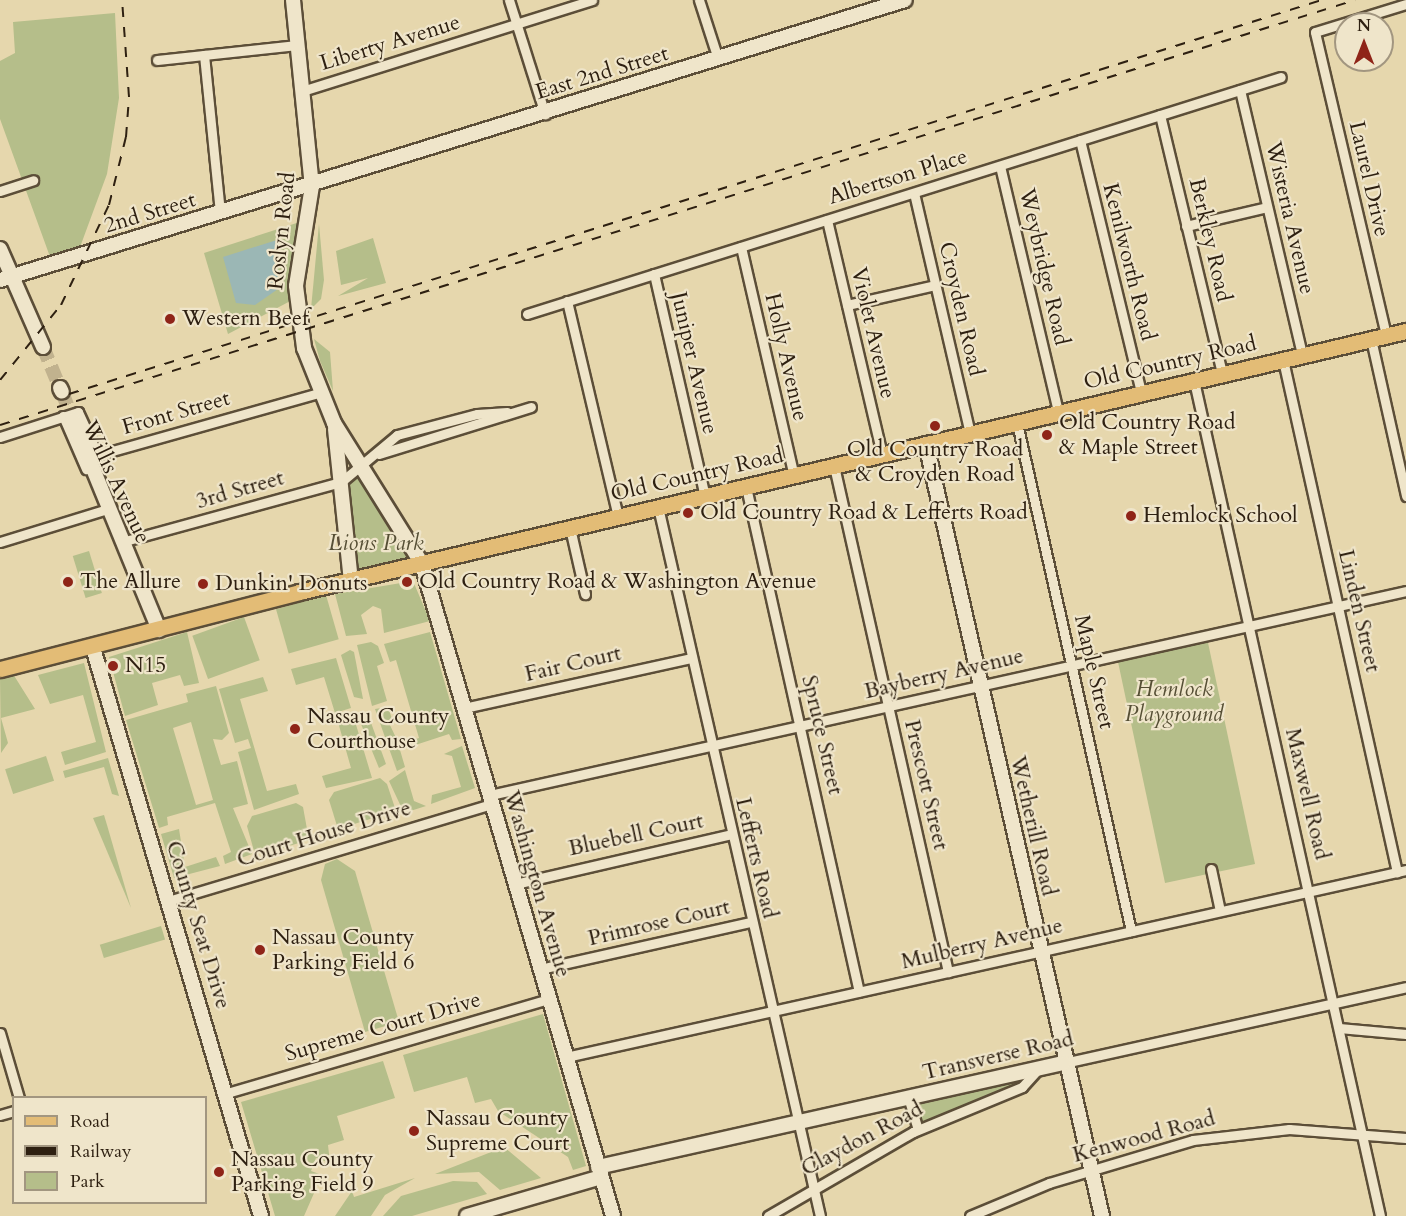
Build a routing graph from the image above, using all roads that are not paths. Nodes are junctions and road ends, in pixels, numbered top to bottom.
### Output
1 (293, 0) edge
2 (509, 0) edge
3 (592, 0) edge
4 (699, 0) edge
5 (898, 1) edge
6 (1405, 7) edge
7 (517, 24) junction
8 (297, 45) junction
9 (204, 55) junction
10 (718, 59) junction
11 (157, 60) dead end
12 (1281, 77) dead end
13 (302, 90) junction
14 (1240, 90) junction
15 (545, 114) junction
16 (1160, 115) junction
17 (1080, 140) junction
18 (1000, 166) junction
19 (33, 180) dead end
20 (312, 186) junction
21 (0, 191) edge
22 (914, 192) junction
23 (1267, 207) junction
24 (220, 213) junction
25 (827, 220) junction
26 (1186, 226) junction
27 (741, 247) junction
28 (0, 249) edge
29 (654, 274) junction
30 (7, 278) edge
31 (935, 285) junction
32 (567, 301) junction
33 (847, 305) junction
34 (527, 314) dead end
35 (1406, 331) edge
36 (1379, 337) junction
37 (43, 347) tunnel mouth
38 (1302, 355) junction
39 (1283, 360) junction
40 (1222, 374) junction
41 (1194, 381) junction
42 (319, 393) junction
43 (1141, 393) junction
44 (531, 407) dead end
45 (1058, 412) junction
46 (68, 418) junction
47 (334, 423) junction
48 (1017, 423) junction
49 (970, 434) junction
50 (0, 437) edge
51 (926, 444) junction
52 (882, 455) junction
53 (834, 466) junction
54 (362, 469) junction
55 (794, 476) junction
56 (340, 482) junction
57 (746, 487) junction
58 (705, 496) junction
59 (1406, 496) edge
60 (658, 507) junction
61 (104, 510) junction
62 (618, 517) junction
63 (570, 528) junction
64 (0, 542) edge
65 (126, 542) junction
66 (132, 564) junction
67 (422, 564) junction
68 (351, 580) junction
69 (1406, 591) edge
70 (585, 594) dead end
71 (1338, 606) junction
72 (1249, 626) junction
73 (159, 630) junction
74 (93, 648) junction
75 (692, 658) junction
76 (1072, 665) junction
77 (0, 669) edge
78 (980, 686) junction
79 (888, 706) junction
80 (464, 708) junction
81 (800, 726) junction
82 (711, 746) junction
83 (491, 800) junction
84 (731, 834) junction
85 (1211, 869) dead end
86 (1401, 871) edge
87 (515, 884) junction
88 (1308, 891) junction
89 (168, 901) junction
90 (1220, 911) junction
91 (751, 922) junction
92 (1131, 931) junction
93 (1040, 951) junction
94 (540, 969) junction
95 (948, 972) junction
96 (1406, 987) edge
97 (859, 992) junction
98 (549, 999) junction
99 (1333, 1003) junction
100 (770, 1011) junction
101 (1339, 1028) junction
102 (0, 1033) edge
103 (1406, 1034) edge
104 (566, 1057) junction
105 (1064, 1063) junction
106 (1039, 1068) junction
107 (227, 1093) junction
108 (18, 1096) edge
109 (908, 1098) junction
110 (795, 1123) junction
111 (918, 1130) junction
112 (1362, 1131) junction
113 (1406, 1138) edge
114 (1089, 1170) junction
115 (600, 1172) junction
116 (810, 1188) junction
117 (261, 1216) edge
118 (468, 1216) edge
119 (613, 1216) edge
120 (768, 1216) edge
121 (820, 1216) edge
122 (970, 1216) edge
123 (1102, 1216) edge
124 (1380, 1216) edge

1 - 8 street, Roslyn Road
2 - 7 street
3 - 7 street, Liberty Avenue
4 - 10 street
5 - 10 street, East 2nd Street
6 - 36 street, Laurel Drive
7 - 13 street, Liberty Avenue
7 - 15 street
8 - 9 street
8 - 13 street, Roslyn Road
9 - 11 street
9 - 24 street
10 - 15 street, East 2nd Street
12 - 14 street, Albertson Place
13 - 20 street, Roslyn Road
14 - 16 street, Albertson Place
14 - 23 street, Wisteria Avenue
15 - 20 street, East 2nd Street
16 - 17 street, Albertson Place
16 - 26 street, Berkley Road
17 - 18 street, Albertson Place
17 - 43 street, Kenilworth Road
18 - 22 street, Albertson Place
18 - 45 street, Weybridge Road
19 - 21 street
20 - 24 street, 2nd Street
20 - 42 street, Roslyn Road
22 - 25 street, Albertson Place
22 - 31 street, Croyden Road
23 - 26 street
23 - 38 street, Wisteria Avenue
24 - 30 street, 2nd Street
25 - 27 street, Albertson Place
25 - 33 street, Violet Avenue
26 - 40 street, Berkley Road
27 - 29 street, Albertson Place
27 - 55 street, Holly Avenue
28 - 30 street
29 - 32 street, Albertson Place
29 - 58 street, Juniper Avenue
30 - 37 street
31 - 33 street
31 - 49 street, Croyden Road
32 - 34 street, Albertson Place
32 - 62 street
33 - 52 street, Violet Avenue
35 - 36 main road, Old Country Road
36 - 38 main road, Old Country Road
36 - 59 street, Laurel Drive
38 - 39 main road, Old Country Road
39 - 40 main road, Old Country Road
39 - 71 street, Linden Street
40 - 41 main road, Old Country Road
41 - 43 main road, Old Country Road
41 - 72 street, Maxwell Road
42 - 46 street, Front Street
42 - 47 street, Roslyn Road
43 - 45 main road, Old Country Road
44 - 54 street, 3rd Street
45 - 48 main road, Old Country Road
46 - 50 street
46 - 61 street, Willis Avenue
46 - 65 street, Willis Avenue
47 - 54 street, Roslyn Road
47 - 56 street, Roslyn Road
48 - 49 main road, Old Country Road
48 - 76 street, Maple Street
49 - 51 main road, Old Country Road
51 - 52 main road, Old Country Road
51 - 78 street, Wetherill Road
52 - 53 main road, Old Country Road
53 - 55 main road, Old Country Road
53 - 79 street, Prescott Street
54 - 56 street, 3rd Street
54 - 67 street, Roslyn Road
55 - 57 main road, Old Country Road
56 - 65 street, 3rd Street
56 - 68 street, Roslyn Road
57 - 58 main road, Old Country Road
57 - 81 street, Spruce Street
58 - 60 main road, Old Country Road
60 - 62 main road, Old Country Road
60 - 75 street, Lefferts Road
61 - 64 street
61 - 66 street, Willis Avenue
62 - 63 main road, Old Country Road
63 - 67 main road, Old Country Road
63 - 70 street
65 - 66 street, Willis Avenue
66 - 73 street, Willis Avenue
67 - 68 main road, Old Country Road
67 - 80 street, Washington Avenue
68 - 73 main road, Old Country Road
69 - 71 street, Bayberry Avenue
71 - 72 street, Bayberry Avenue
71 - 86 street, Linden Street
72 - 76 street, Bayberry Avenue
72 - 88 street, Maxwell Road
73 - 74 main road, Old Country Road
74 - 77 main road, Old Country Road
74 - 89 street, County Seat Drive
75 - 80 street, Fair Court
75 - 82 street, Lefferts Road
76 - 78 street, Bayberry Avenue
76 - 92 street, Maple Street
78 - 79 street, Bayberry Avenue
78 - 93 street, Wetherill Road
79 - 81 street, Bayberry Avenue
79 - 95 street, Prescott Street
80 - 83 street, Washington Avenue
81 - 82 street, Bayberry Avenue
81 - 97 street, Spruce Street
82 - 83 street, Bayberry Avenue
82 - 84 street, Lefferts Road
83 - 87 street, Washington Avenue
83 - 89 street, Court House Drive
84 - 87 street, Bluebell Court
84 - 91 street, Lefferts Road
85 - 90 street
86 - 88 street, Mulberry Avenue
87 - 94 street, Washington Avenue
88 - 90 street, Mulberry Avenue
88 - 99 street, Maxwell Road
89 - 107 street, County Seat Drive
90 - 92 street, Mulberry Avenue
91 - 94 street, Primrose Court
91 - 100 street, Lefferts Road
92 - 93 street, Mulberry Avenue
93 - 95 street, Mulberry Avenue
93 - 105 street, Wetherill Road
94 - 98 street, Washington Avenue
95 - 97 street, Mulberry Avenue
96 - 99 street, Transverse Road
97 - 100 street, Mulberry Avenue
98 - 104 street, Washington Avenue
98 - 107 street, Supreme Court Drive
99 - 101 street, Maxwell Road
99 - 105 street, Transverse Road
100 - 104 street, Mulberry Avenue
100 - 110 street, Lefferts Road
101 - 103 street
101 - 112 street, Maxwell Road
102 - 108 street
104 - 115 street, Washington Avenue
105 - 106 street, Transverse Road
105 - 114 street, Wetherill Road
106 - 109 street, Transverse Road
106 - 111 street, Claydon Road
107 - 117 street, County Seat Drive
109 - 110 street, Transverse Road
109 - 111 street
110 - 115 street, Transverse Road
110 - 116 street, Lefferts Road
111 - 116 street, Claydon Road
112 - 113 street, Kenwood Road
112 - 114 street, Kenwood Road
112 - 124 street, Maxwell Road
114 - 122 street, Kenwood Road
114 - 123 street, Wetherill Road
115 - 118 street, Transverse Road
115 - 119 street, Washington Avenue
116 - 120 street, Claydon Road
116 - 121 street, Lefferts Road

